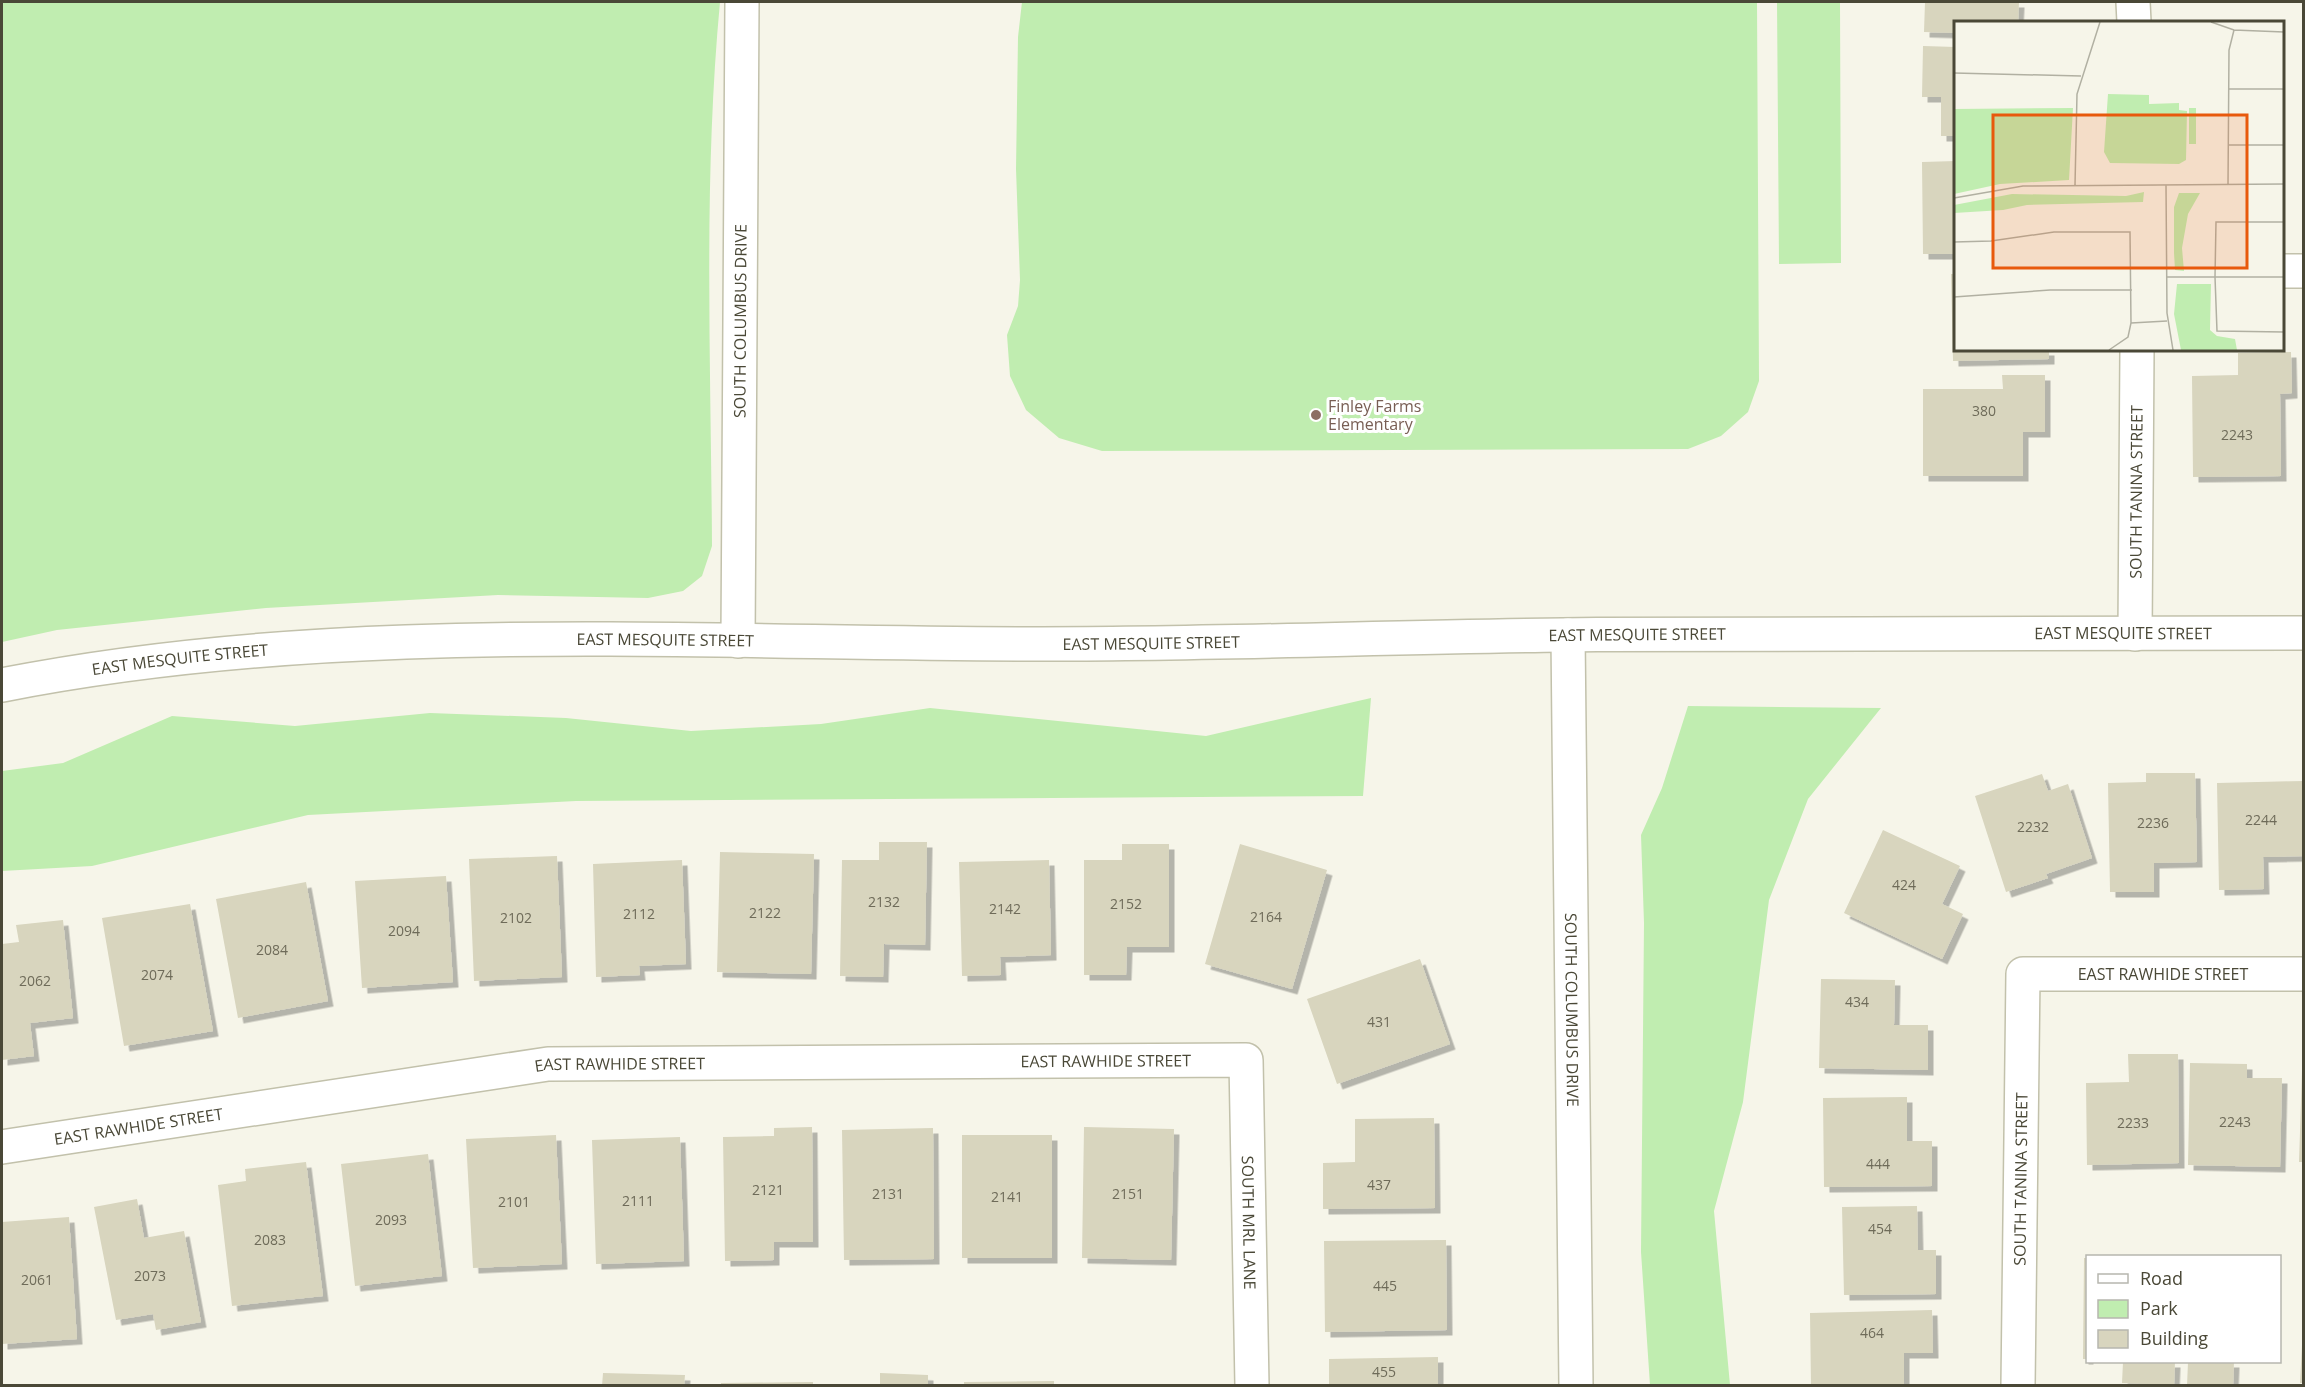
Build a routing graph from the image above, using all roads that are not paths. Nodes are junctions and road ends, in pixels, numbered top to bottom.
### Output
1 (742, 2) edge
2 (2133, 2) edge
3 (2134, 21) edge
4 (2284, 271) edge
5 (2304, 271) edge
6 (2137, 351) edge
7 (2304, 633) edge
8 (2135, 634) junction
9 (1568, 635) junction
10 (738, 641) junction
11 (2, 685) edge
12 (2023, 974) joint
13 (2304, 974) edge
14 (1246, 1060) joint
15 (2, 1147) edge
16 (1252, 1386) edge
17 (1576, 1386) edge
18 (2018, 1386) edge

1 - 10 street, SOUTH COLUMBUS DRIVE
2 - 3 street
4 - 5 street
6 - 8 street, SOUTH TANINA STREET
7 - 8 street, EAST MESQUITE STREET
8 - 9 street, EAST MESQUITE STREET
9 - 10 street, EAST MESQUITE STREET
9 - 17 street, SOUTH COLUMBUS DRIVE
10 - 11 street, EAST MESQUITE STREET
12 - 13 street, EAST RAWHIDE STREET
12 - 18 street, SOUTH TANINA STREET
14 - 15 street, EAST RAWHIDE STREET
14 - 16 street, SOUTH MRL LANE

